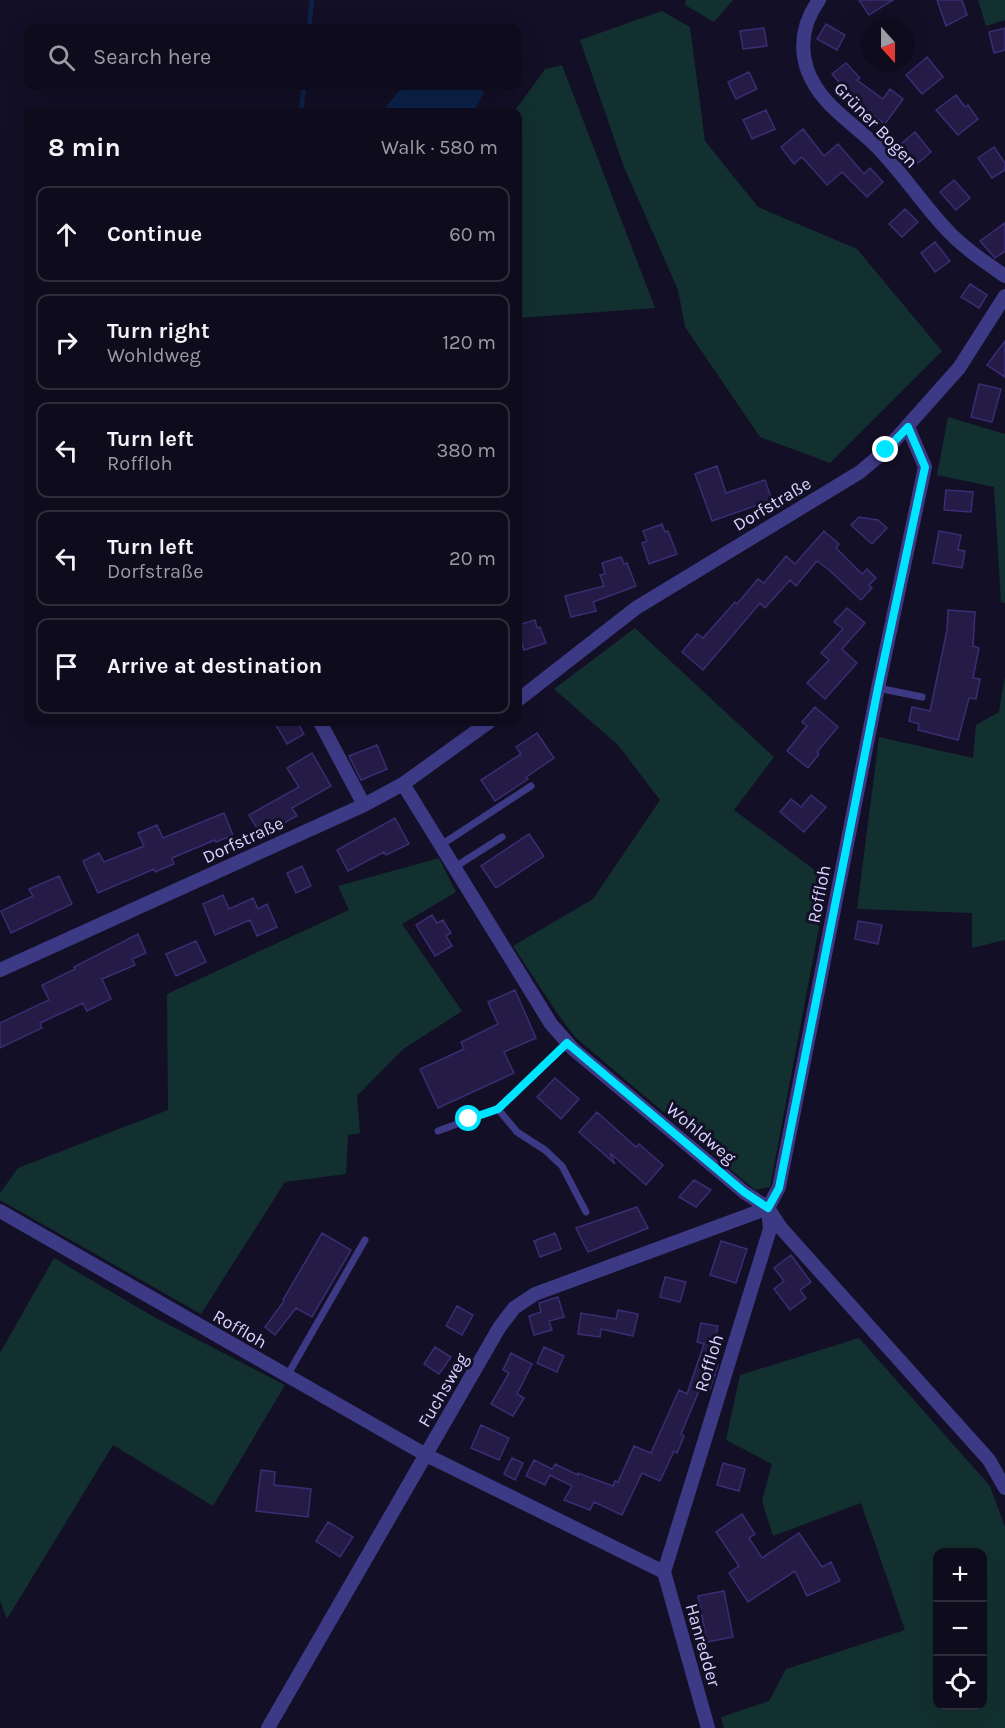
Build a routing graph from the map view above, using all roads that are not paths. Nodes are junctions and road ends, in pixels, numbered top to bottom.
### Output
1 (819, 0) edge
2 (1005, 276) edge
3 (1005, 296) edge
4 (908, 427) junction
5 (878, 688) junction
6 (522, 697) edge
7 (922, 697) dead end
8 (322, 726) edge
9 (483, 726) edge
10 (403, 784) junction
11 (531, 786) dead end
12 (364, 805) junction
13 (502, 837) dead end
14 (441, 845) junction
15 (455, 867) junction
16 (0, 970) edge
17 (567, 1043) junction
18 (498, 1109) junction
19 (438, 1131) dead end
20 (768, 1208) junction
21 (0, 1211) edge
22 (586, 1212) dead end
23 (365, 1240) dead end
24 (287, 1376) junction
25 (426, 1455) junction
26 (1005, 1488) edge
27 (664, 1572) junction
28 (268, 1728) edge
29 (708, 1728) edge

1 - 2 street, Grüner Bogen
3 - 4 street, Dorfstraße
4 - 5 street, Roffloh
4 - 6 street, Dorfstraße
5 - 7 lane
5 - 20 street, Roffloh
8 - 12 street
9 - 10 street, Dorfstraße
10 - 12 street, Dorfstraße
10 - 14 street, Wohldweg
11 - 14 lane
12 - 16 street, Dorfstraße
13 - 15 lane
14 - 15 street, Wohldweg
15 - 17 street, Wohldweg
17 - 18 lane
17 - 20 street, Wohldweg
18 - 19 lane
18 - 22 lane
20 - 25 street, Fuchsweg
20 - 26 street, Wohldweg
20 - 27 street, Roffloh
21 - 24 street, Roffloh
23 - 24 lane
24 - 25 street, Roffloh
25 - 27 street, Roffloh
25 - 28 street, Fuchsweg
27 - 29 street, Hanredder

